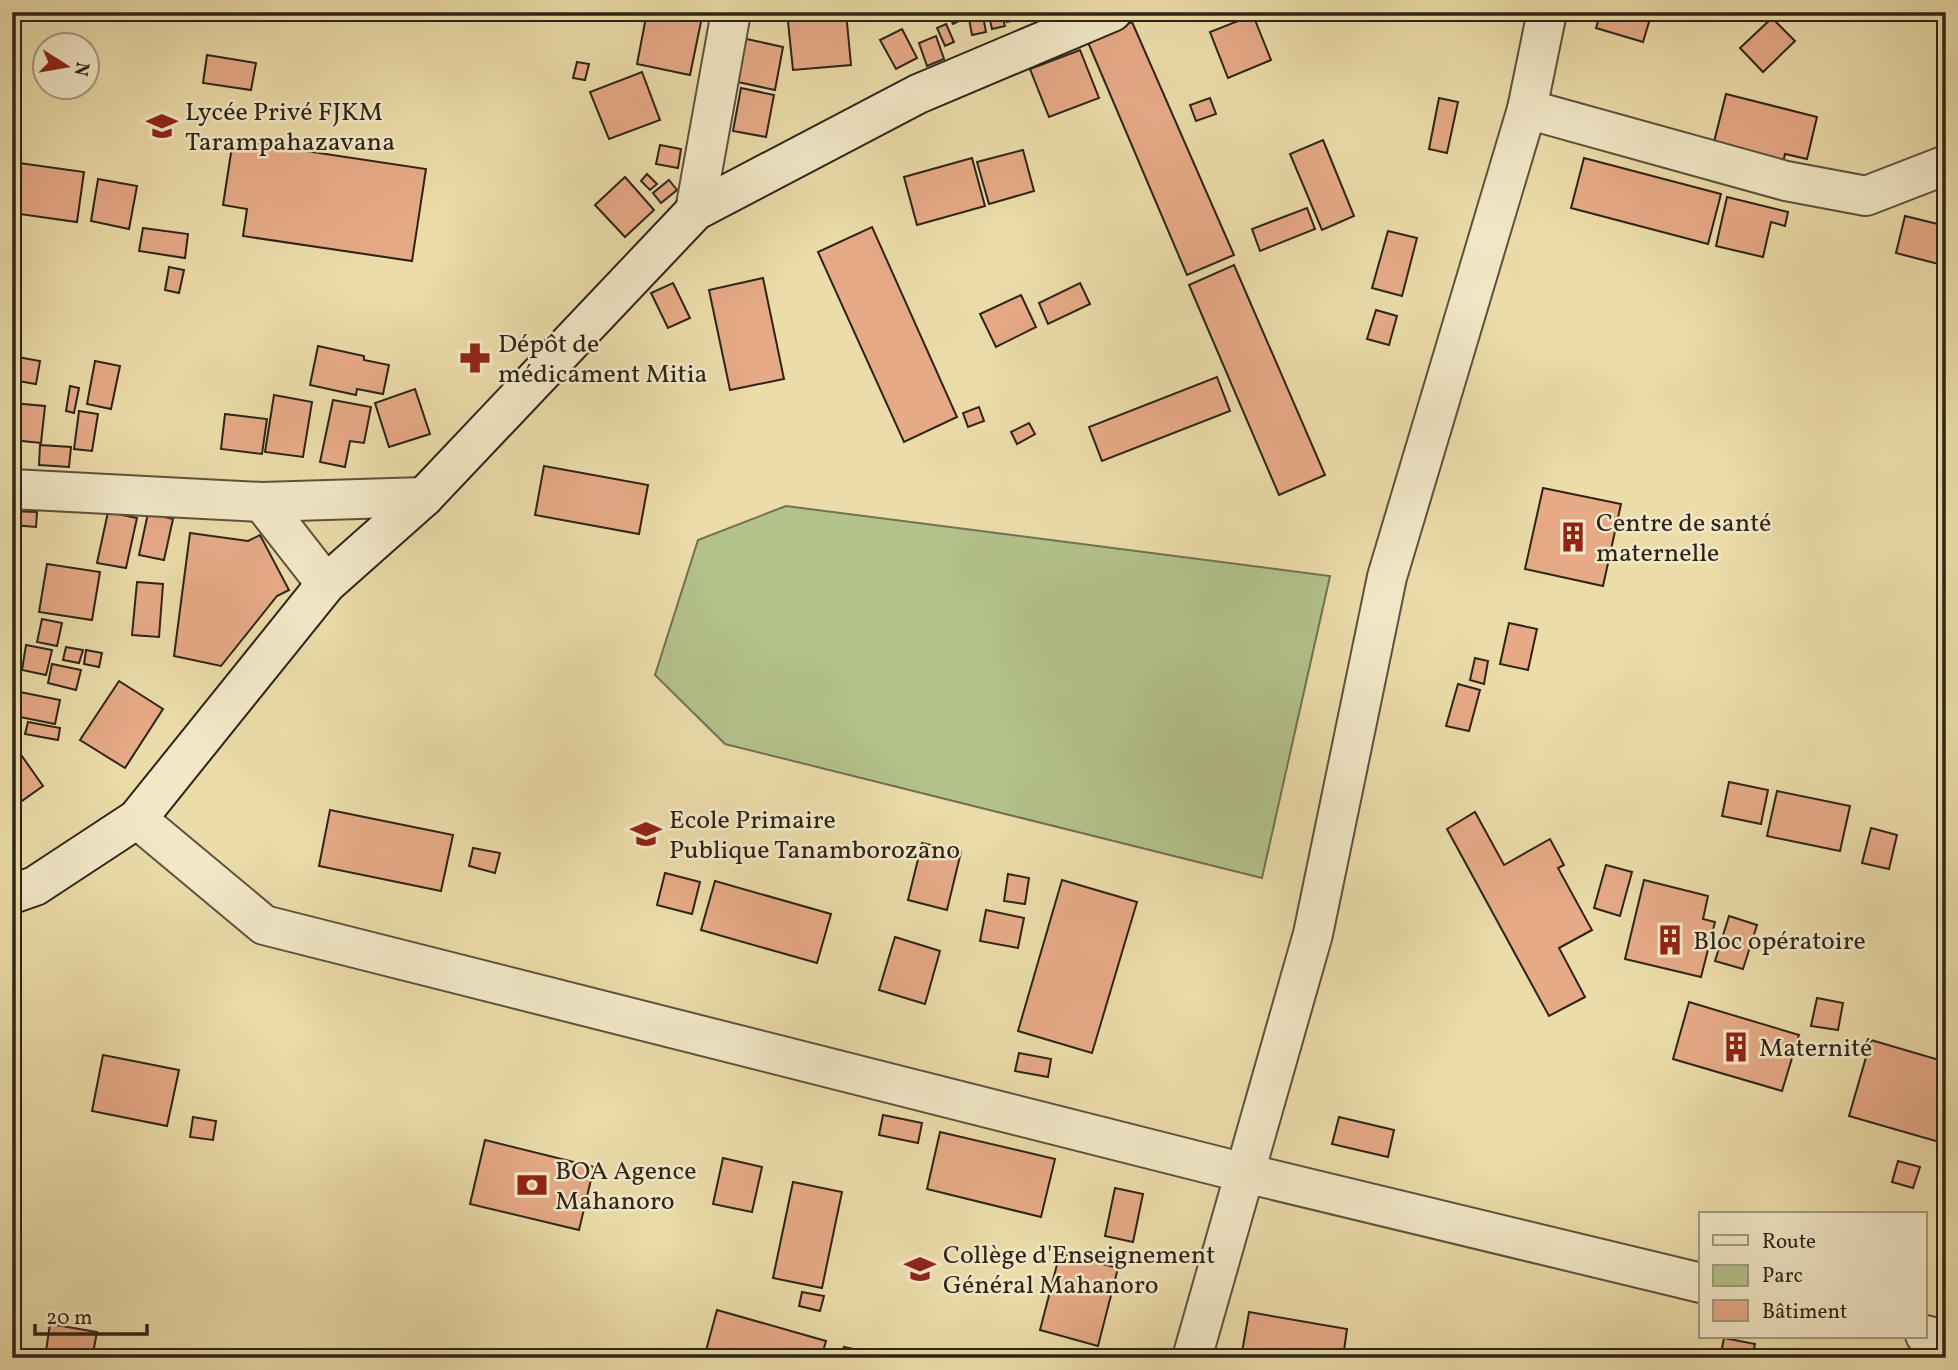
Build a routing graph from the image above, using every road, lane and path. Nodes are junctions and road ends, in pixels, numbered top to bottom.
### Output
1 (731, 12) edge
2 (1112, 12) edge
3 (1547, 12) edge
4 (1527, 109) junction
5 (1946, 165) edge
6 (695, 211) junction
7 (12, 489) edge
8 (424, 497) junction
9 (262, 502) junction
10 (326, 584) junction
11 (137, 818) junction
12 (12, 894) edge
13 (1245, 1172) junction
14 (1699, 1283) edge
15 (1926, 1335) edge
16 (1946, 1340) edge
17 (1192, 1358) edge

1 - 6 street
2 - 6 street
3 - 4 street
4 - 5 street
4 - 13 street
6 - 8 street
7 - 9 street
8 - 9 street
8 - 10 street
9 - 10 street
10 - 11 street
11 - 12 street
11 - 13 street
13 - 14 street
13 - 17 street
15 - 16 street

